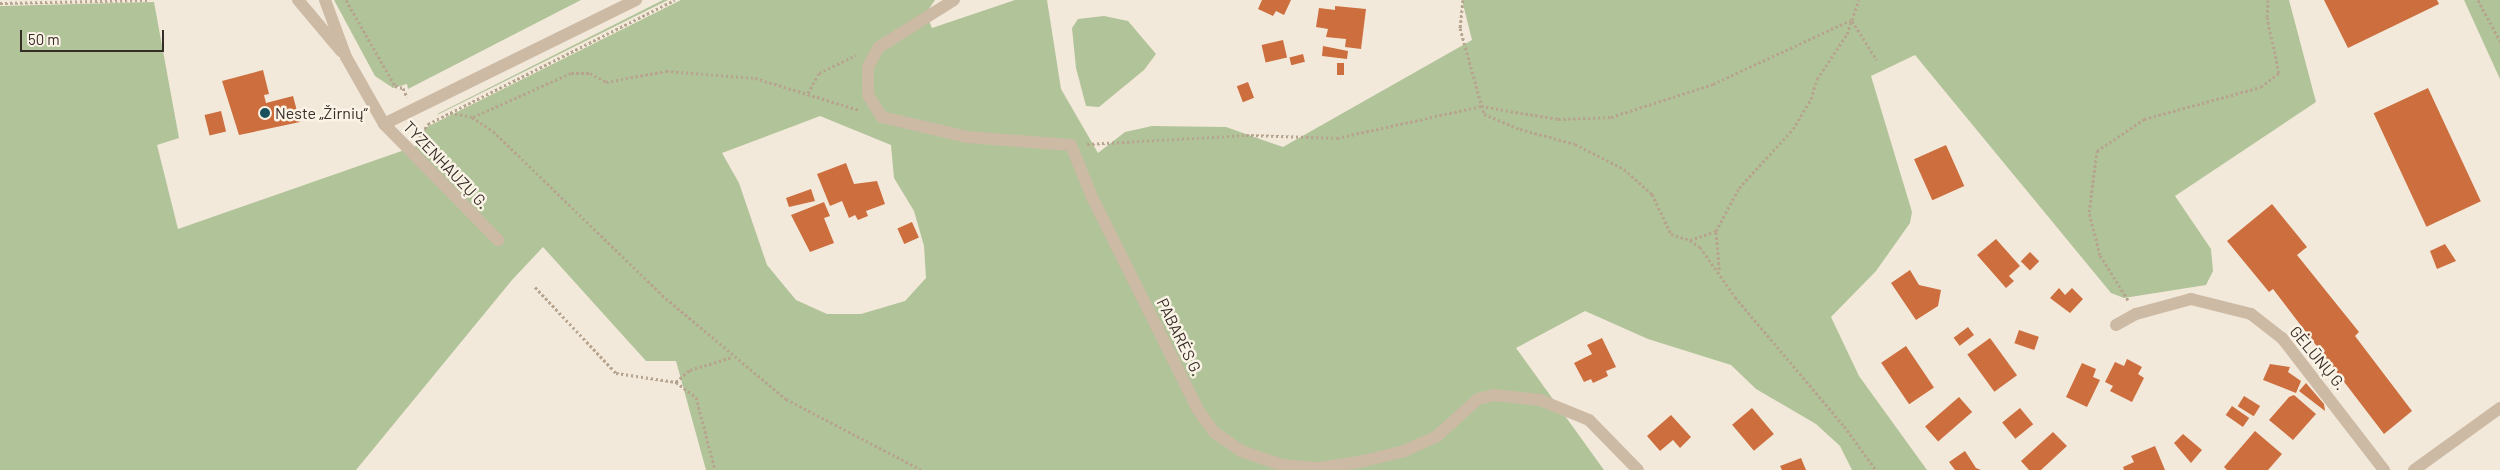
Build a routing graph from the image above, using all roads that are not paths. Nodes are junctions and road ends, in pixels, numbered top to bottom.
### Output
1 (298, 0) edge
2 (325, 0) edge
3 (636, 0) edge
4 (954, 0) edge
5 (346, 57) junction
6 (384, 124) junction
7 (498, 240) dead end
8 (2116, 325) dead end
9 (2500, 408) edge
10 (1638, 470) edge
11 (2384, 470) edge
12 (2414, 470) edge

1 - 5 street, TYZENHAUZŲ G.
2 - 5 street, TYZENHAUZŲ G.
3 - 6 street
4 - 10 street, PABARĖS G.
5 - 6 street, TYZENHAUZŲ G.
6 - 7 street, TYZENHAUZŲ G.
8 - 11 street, GĖLŪNŲ G.
9 - 12 street

